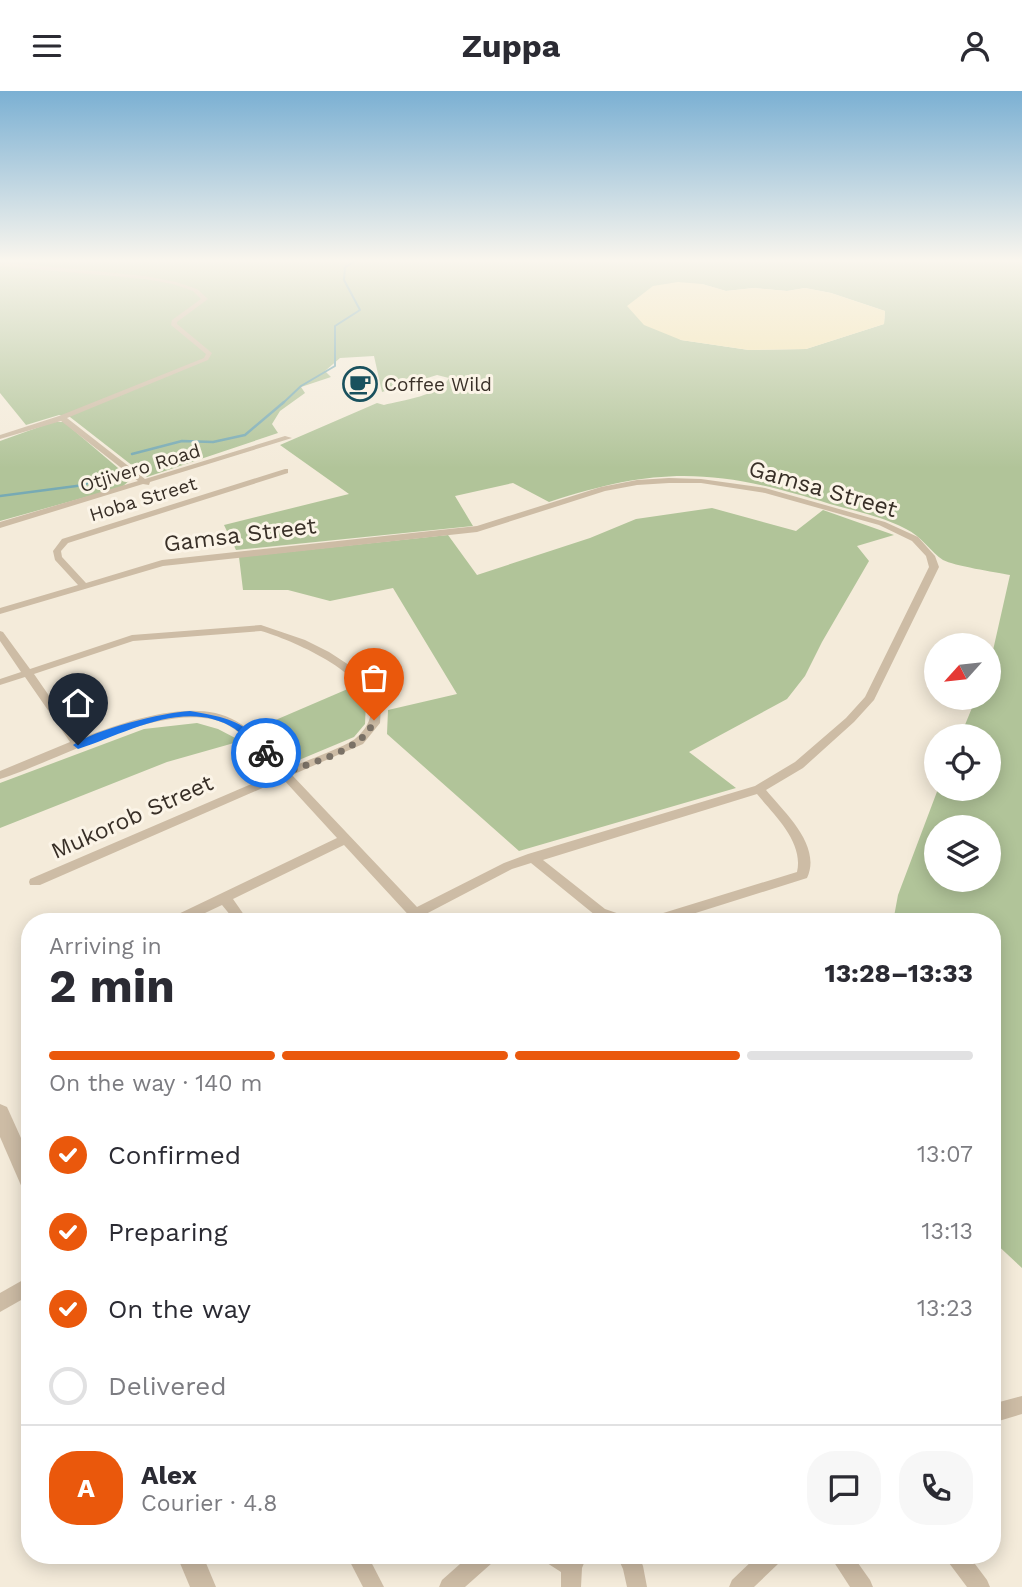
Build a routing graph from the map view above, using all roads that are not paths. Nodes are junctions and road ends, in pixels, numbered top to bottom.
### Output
1 (179, 329) edge
2 (62, 418) junction
3 (0, 437) edge
4 (288, 438) dead end
5 (285, 471) dead end
6 (146, 483) junction
7 (0, 526) edge
8 (83, 585) junction
9 (0, 611) edge
10 (0, 633) edge
11 (28, 673) junction
12 (0, 682) edge
13 (78, 745) junction
14 (284, 773) junction
15 (0, 775) edge
16 (759, 789) junction
17 (345, 839) junction
18 (532, 857) junction
19 (35, 882) dead end
20 (225, 899) junction
21 (195, 913) edge
22 (236, 913) edge
23 (414, 913) edge
24 (428, 913) edge
25 (603, 913) edge
26 (681, 913) edge
27 (0, 1113) edge
28 (21, 1162) edge
29 (21, 1290) edge
30 (0, 1303) edge
31 (1022, 1405) edge
32 (1001, 1411) edge
33 (193, 1564) edge
34 (361, 1564) edge
35 (476, 1564) edge
36 (630, 1564) edge
37 (641, 1564) edge
38 (763, 1564) edge
39 (846, 1564) edge
40 (962, 1564) edge
41 (637, 1583) edge
42 (203, 1587) edge
43 (374, 1587) edge
44 (449, 1587) edge
45 (739, 1587) edge
46 (863, 1587) edge
47 (980, 1587) edge

1 - 2 street
2 - 3 street
2 - 6 street
4 - 6 street, Otjivero Road
5 - 8 street, Hoba Street
6 - 7 street, Otjivero Road
8 - 9 street, Gamsa Street
8 - 16 street, Gamsa Street
10 - 11 street
11 - 12 street, Mukorob Street
11 - 13 street
11 - 14 street, Mukorob Street
13 - 14 street
13 - 15 street
14 - 17 street
14 - 19 street, Mukorob Street
16 - 18 street, Gamsa Street
16 - 26 street
17 - 20 street
17 - 23 street
18 - 24 street, Gamsa Street
18 - 25 street
20 - 21 street
20 - 22 street
27 - 28 street
29 - 30 street
31 - 32 street
33 - 42 street
34 - 43 street
35 - 44 street
36 - 41 street
37 - 41 street
38 - 45 street
39 - 46 street
40 - 47 street

